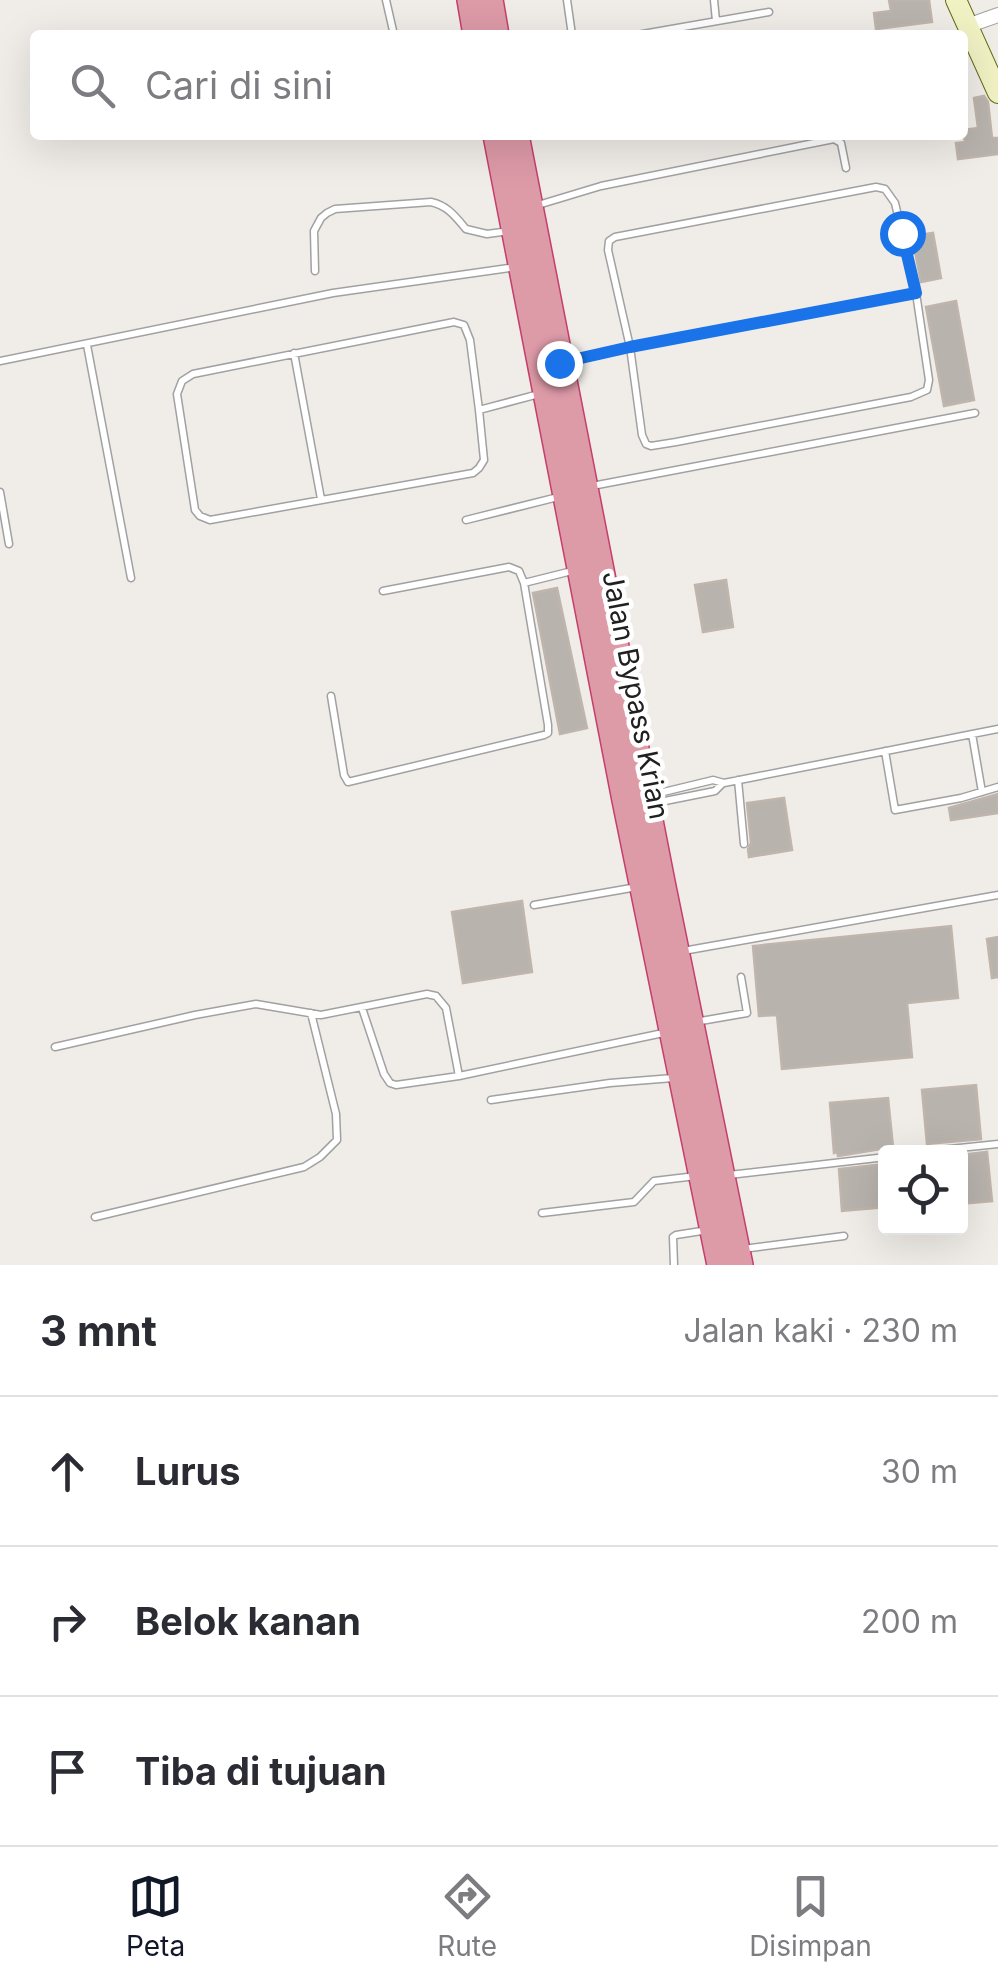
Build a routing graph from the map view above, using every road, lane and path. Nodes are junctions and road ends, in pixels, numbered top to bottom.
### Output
1 (386, 0) edge
2 (470, 0) edge
3 (490, 0) edge
4 (567, 0) edge
5 (714, 0) edge
6 (956, 0) edge
7 (770, 12) dead end
8 (998, 16) edge
9 (716, 22) junction
10 (966, 26) junction
11 (393, 30) edge
12 (475, 30) edge
13 (495, 30) edge
14 (571, 30) edge
15 (668, 30) edge
16 (968, 30) edge
17 (968, 30) edge
18 (998, 93) edge
19 (497, 140) edge
20 (517, 140) edge
21 (829, 140) edge
22 (839, 140) edge
23 (846, 168) dead end
24 (531, 207) junction
25 (516, 230) junction
26 (522, 266) junction
27 (315, 272) dead end
28 (916, 293) junction
29 (87, 345) junction
30 (630, 347) junction
31 (294, 353) junction
32 (0, 361) edge
33 (559, 363) junction
34 (546, 392) junction
35 (479, 410) junction
36 (974, 413) dead end
37 (576, 491) junction
38 (0, 492) edge
39 (321, 499) junction
40 (466, 520) dead end
41 (9, 544) dead end
42 (581, 568) junction
43 (131, 578) dead end
44 (524, 583) junction
45 (383, 592) dead end
46 (332, 696) dead end
47 (998, 729) edge
48 (972, 734) junction
49 (885, 751) junction
50 (738, 780) junction
51 (998, 788) edge
52 (982, 792) junction
53 (636, 802) junction
54 (744, 844) dead end
55 (643, 886) junction
56 (998, 895) edge
57 (534, 905) dead end
58 (677, 952) junction
59 (741, 977) dead end
60 (362, 1008) junction
61 (311, 1014) junction
62 (682, 1026) junction
63 (56, 1047) dead end
64 (459, 1076) junction
65 (682, 1077) junction
66 (491, 1100) dead end
67 (998, 1144) edge
68 (968, 1147) edge
69 (878, 1157) edge
70 (712, 1175) junction
71 (542, 1212) dead end
72 (96, 1217) dead end
73 (713, 1230) junction
74 (844, 1236) dead end
75 (732, 1260) edge
76 (674, 1265) edge

1 - 11 lane
2 - 12 highway
3 - 13 highway
4 - 14 lane
5 - 9 lane
6 - 10 street
7 - 9 lane
8 - 10 street
9 - 15 lane
10 - 17 street
16 - 18 street
19 - 25 highway, Jalan Bypass Krian
20 - 24 highway, Jalan Bypass Krian
21 - 24 lane
22 - 23 lane
24 - 33 highway, Jalan Bypass Krian
25 - 26 highway, Jalan Bypass Krian
25 - 27 lane
26 - 29 lane
26 - 34 highway, Jalan Bypass Krian
28 - 30 lane
28 - 30 lane
28 - 30 lane
29 - 32 lane
29 - 43 lane
30 - 33 lane
31 - 35 lane
31 - 39 lane
31 - 39 lane
33 - 37 highway, Jalan Bypass Krian
34 - 35 lane
34 - 37 highway, Jalan Bypass Krian
35 - 39 lane
36 - 37 lane
37 - 40 lane
37 - 42 highway, Jalan Bypass Krian
37 - 53 highway, Jalan Bypass Krian
38 - 41 lane
42 - 44 lane
42 - 53 highway, Jalan Bypass Krian
44 - 45 lane
44 - 46 lane
47 - 48 lane
48 - 49 lane
48 - 52 lane
49 - 50 lane
49 - 52 lane
50 - 53 lane
50 - 54 lane
51 - 52 lane
53 - 55 highway, Jalan Bypass Krian
53 - 58 highway, Jalan Bypass Krian
55 - 57 lane
55 - 62 highway, Jalan Bypass Krian
56 - 58 lane
58 - 62 highway, Jalan Bypass Krian
59 - 62 lane
60 - 61 lane
60 - 64 lane
60 - 64 lane
61 - 63 lane
61 - 72 lane
62 - 64 lane
62 - 65 highway, Jalan Bypass Krian
62 - 70 highway, Jalan Bypass Krian
65 - 66 lane
65 - 70 highway, Jalan Bypass Krian
67 - 68 lane
69 - 70 lane
70 - 71 lane
70 - 73 highway, Jalan Bypass Krian
70 - 75 highway, Jalan Bypass Krian
73 - 75 highway, Jalan Bypass Krian
73 - 76 lane
74 - 75 lane

